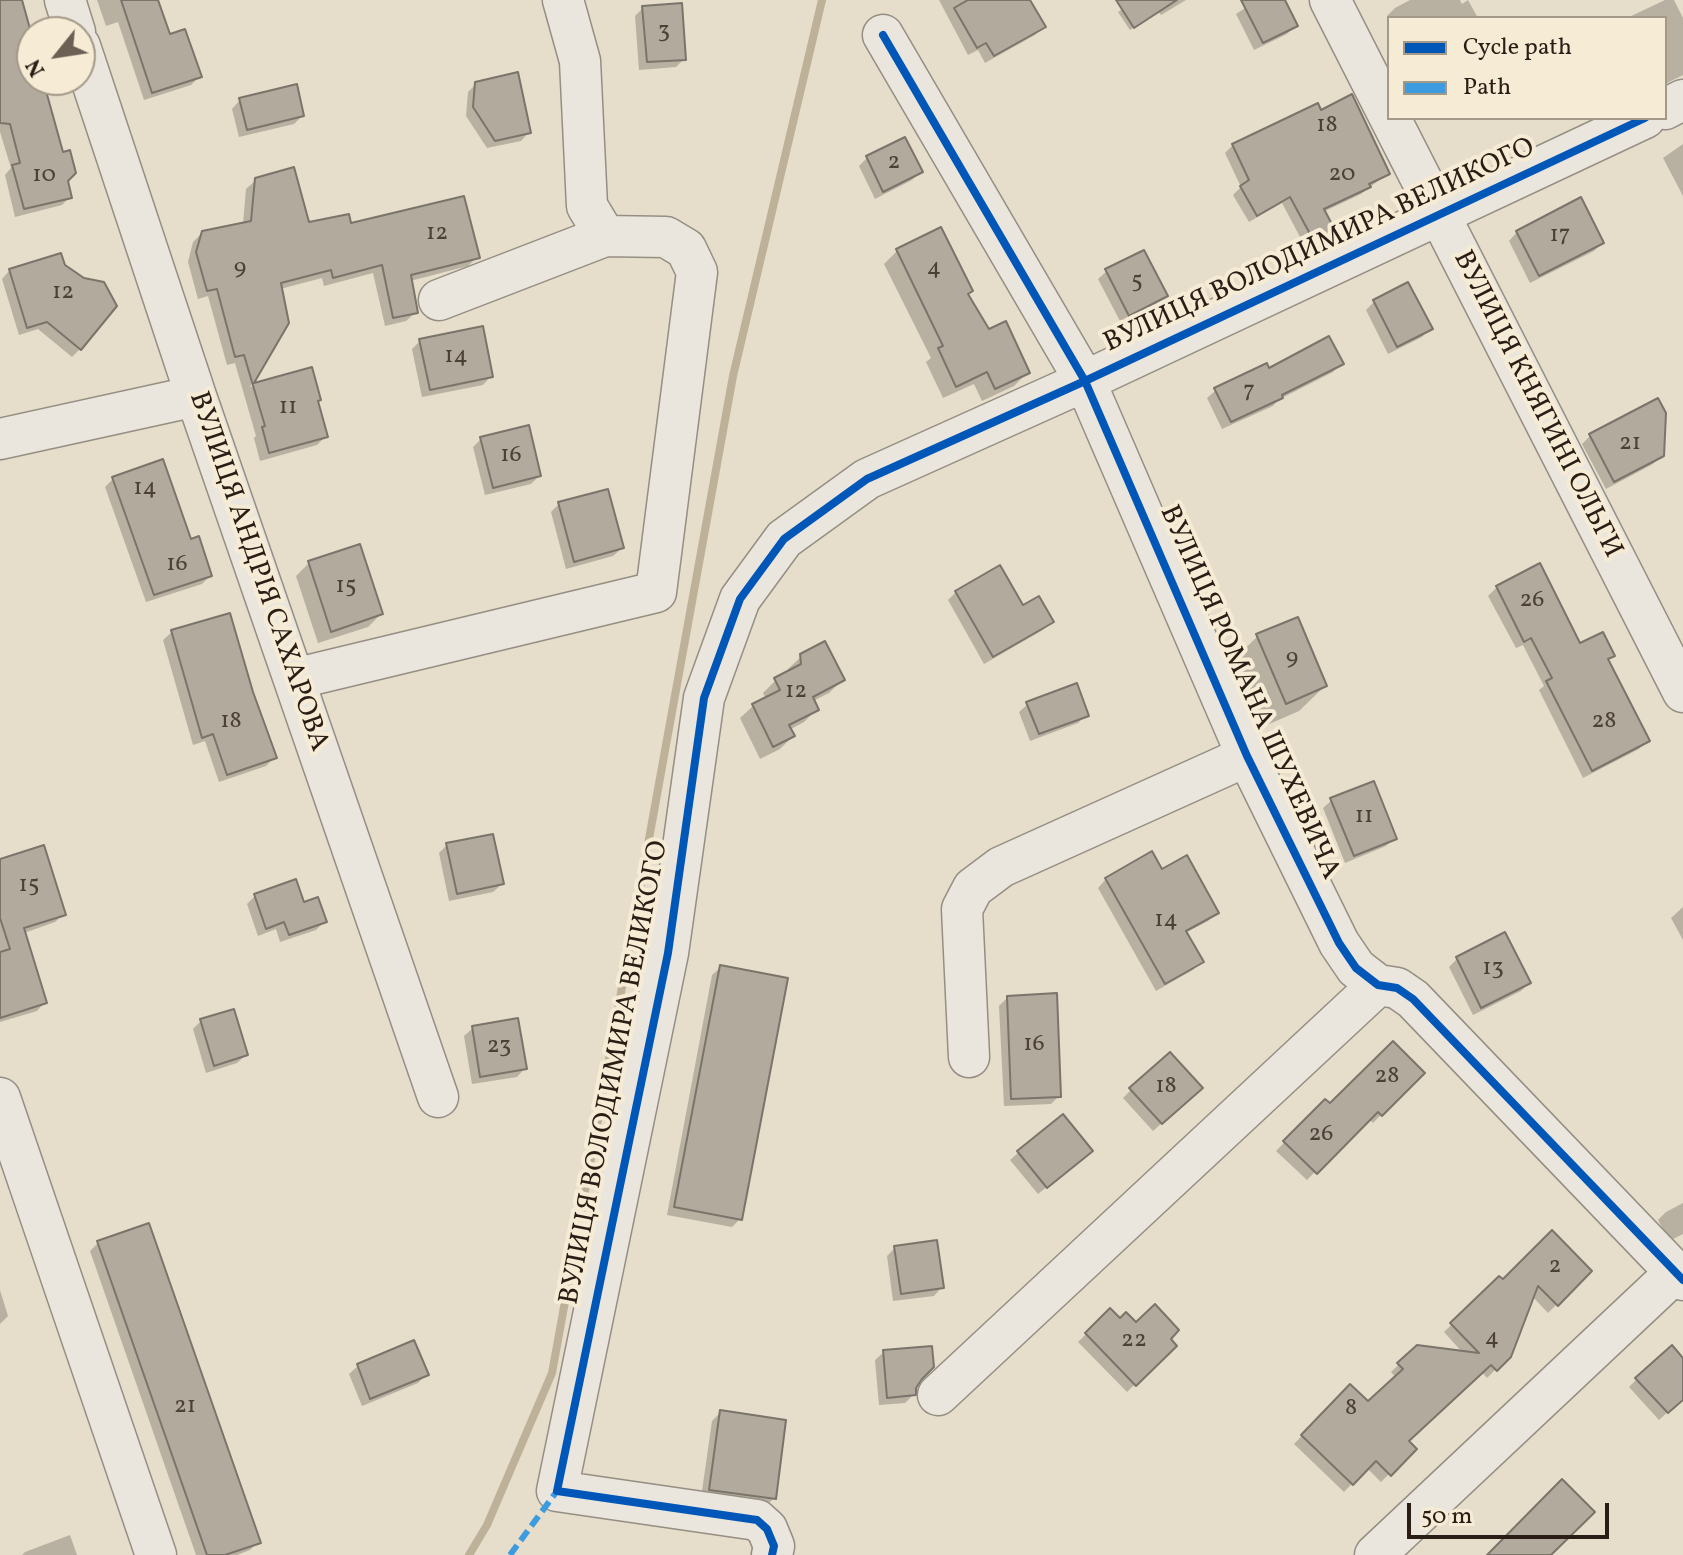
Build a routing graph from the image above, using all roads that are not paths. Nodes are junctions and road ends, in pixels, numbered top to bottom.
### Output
1 (563, 0) edge
2 (1330, 0) edge
3 (883, 35) dead end
4 (96, 94) edge
5 (1387, 111) edge
6 (1392, 120) edge
7 (1641, 120) edge
8 (1440, 216) junction
9 (605, 236) junction
10 (439, 300) dead end
11 (1085, 381) junction
12 (196, 396) junction
13 (0, 439) edge
14 (294, 679) junction
15 (1683, 692) edge
16 (1247, 756) junction
17 (1378, 985) junction
18 (969, 1057) dead end
19 (438, 1097) dead end
20 (0, 1098) edge
21 (1679, 1276) edge
22 (938, 1395) dead end
23 (156, 1555) edge
24 (772, 1555) edge
25 (1375, 1555) edge

1 - 9 street
2 - 5 street, ВУЛИЦЯ КНЯГИНІ ОЛЬГИ
3 - 11 street, ВУЛИЦЯ РОМАНА ШУХЕВИЧА
4 - 12 street, ВУЛИЦЯ АНДРІЯ САХАРОВА
6 - 8 street, ВУЛИЦЯ КНЯГИНІ ОЛЬГИ
7 - 8 street, ВУЛИЦЯ ВОЛОДИМИРА ВЕЛИКОГО
8 - 11 street, ВУЛИЦЯ ВОЛОДИМИРА ВЕЛИКОГО
8 - 15 street, ВУЛИЦЯ КНЯГИНІ ОЛЬГИ
9 - 10 street
9 - 14 street
11 - 16 street, ВУЛИЦЯ РОМАНА ШУХЕВИЧА
11 - 24 street, ВУЛИЦЯ ВОЛОДИМИРА ВЕЛИКОГО
12 - 13 street
12 - 14 street, ВУЛИЦЯ АНДРІЯ САХАРОВА
14 - 19 street, ВУЛИЦЯ АНДРІЯ САХАРОВА
16 - 17 street, ВУЛИЦЯ РОМАНА ШУХЕВИЧА
16 - 18 street
17 - 21 street, ВУЛИЦЯ РОМАНА ШУХЕВИЧА
17 - 22 street
20 - 23 street
21 - 25 street

